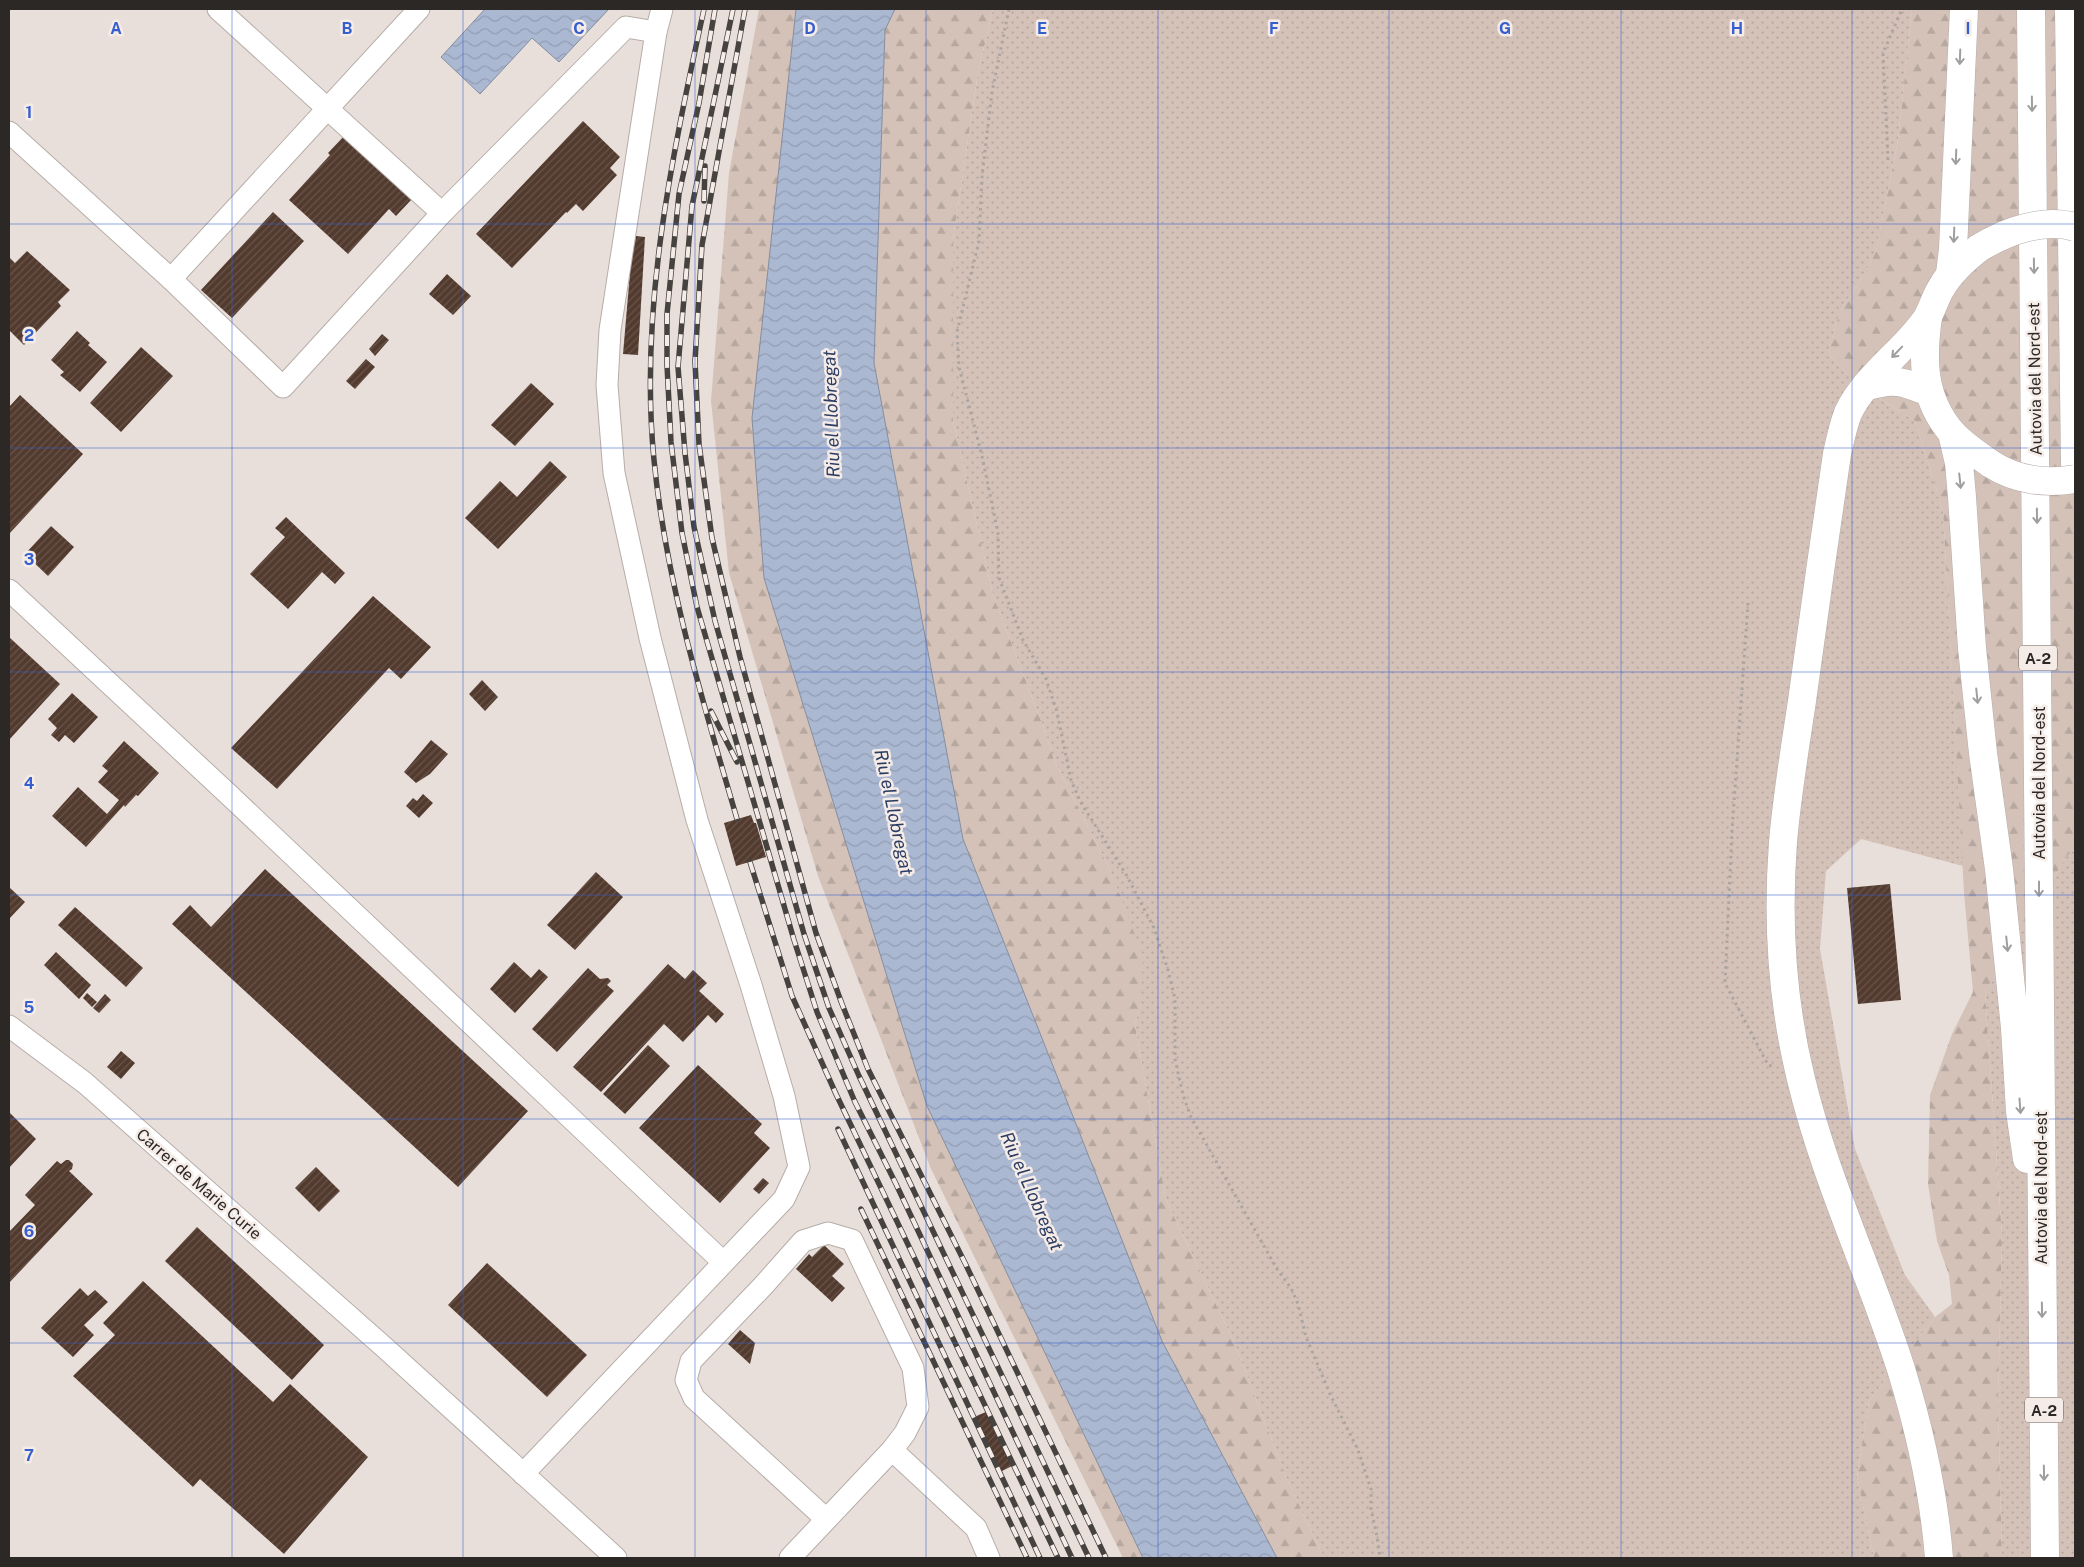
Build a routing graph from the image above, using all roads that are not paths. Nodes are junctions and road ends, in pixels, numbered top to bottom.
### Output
1 (218, 9) edge
2 (662, 9) edge
3 (1964, 9) edge
4 (2031, 9) edge
5 (2069, 9) edge
6 (410, 12) edge
7 (656, 32) junction
8 (326, 109) junction
9 (9, 132) edge
10 (442, 213) junction
11 (2075, 227) edge
12 (1950, 274) junction
13 (171, 278) junction
14 (1928, 317) junction
15 (1865, 387) junction
16 (1929, 392) junction
17 (1952, 433) junction
18 (2075, 464) edge
19 (2075, 478) edge
20 (9, 590) edge
21 (9, 1026) edge
22 (723, 1262) junction
23 (2042, 1262) junction
24 (892, 1450) junction
25 (522, 1474) junction
26 (826, 1519) junction
27 (616, 1558) edge
28 (790, 1558) edge
29 (989, 1558) edge
30 (1939, 1558) edge
31 (2045, 1558) edge

1 - 8 street
2 - 7 street
3 -> 12 main road
4 -> 23 main road, Autovia del Nord-est / A-2
5 - 18 main road
6 - 8 street
7 - 10 street
7 - 22 street
8 - 10 street
8 - 13 street
9 - 13 street
10 - 13 street
11 - 12 main road, bridge
12 - 14 main road
14 -> 15 main road
14 - 16 main road
15 - 16 main road
15 - 30 main road
16 - 17 main road
17 - 19 main road, bridge
17 -> 23 main road
20 - 22 street
21 - 25 street, Carrer de Marie Curie
22 - 25 street
23 -> 31 main road, Autovia del Nord-est / A-2
24 - 26 street
24 - 26 street
24 - 29 street
25 - 27 street, Carrer de Marie Curie
26 - 28 street

